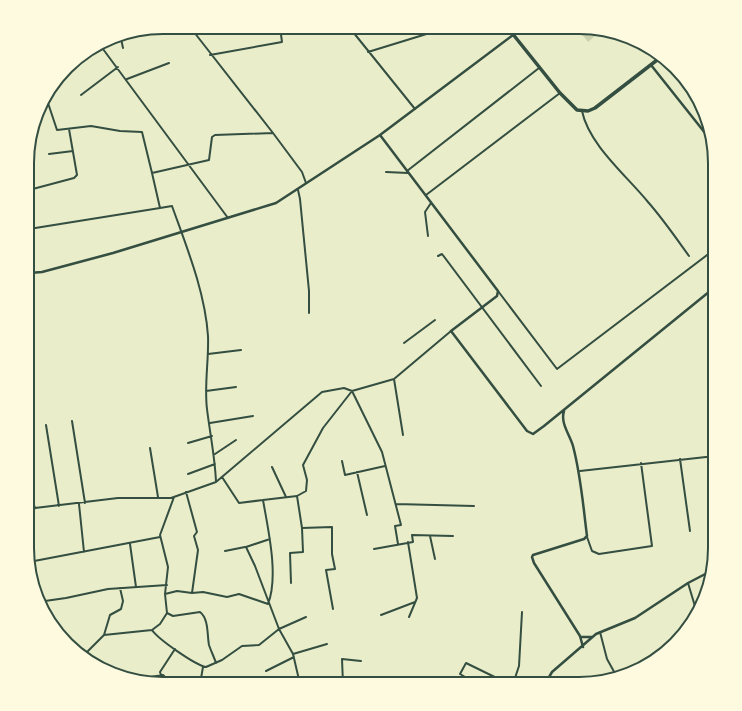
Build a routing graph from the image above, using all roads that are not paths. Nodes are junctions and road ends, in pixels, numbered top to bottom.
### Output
1 (195, 34) edge
2 (281, 34) edge
3 (354, 34) edge
4 (426, 34) edge
5 (513, 35) joint
6 (121, 41) edge
7 (123, 48) dead end
8 (103, 49) edge
9 (368, 52) junction
10 (210, 55) junction
11 (657, 60) edge
12 (168, 63) dead end
13 (651, 65) junction
14 (540, 67) junction
15 (118, 68) junction
16 (127, 79) junction
17 (560, 93) junction
18 (81, 95) dead end
19 (49, 103) edge
20 (416, 109) junction
21 (582, 111) junction
22 (70, 129) junction
23 (273, 133) junction
24 (705, 133) edge
25 (380, 135) junction
26 (73, 151) junction
27 (49, 154) dead end
28 (189, 164) junction
29 (386, 172) dead end
30 (407, 172) junction
31 (152, 173) junction
32 (307, 183) junction
33 (34, 189) edge
34 (298, 190) junction
35 (425, 196) junction
36 (431, 203) junction
37 (160, 208) junction
38 (228, 219) junction
39 (34, 228) edge
40 (182, 233) junction
41 (428, 236) dead end
42 (708, 254) edge
43 (438, 256) dead end
44 (689, 256) dead end
45 (34, 273) edge
46 (498, 291) junction
47 (708, 293) edge
48 (482, 306) junction
49 (309, 313) dead end
50 (435, 320) dead end
51 (451, 331) junction
52 (404, 342) dead end
53 (242, 350) dead end
54 (208, 354) junction
55 (394, 379) junction
56 (541, 386) dead end
57 (236, 387) dead end
58 (206, 391) junction
59 (352, 391) junction
60 (564, 411) junction
61 (253, 416) dead end
62 (555, 418) junction
63 (562, 419) junction
64 (72, 421) dead end
65 (210, 423) junction
66 (46, 425) dead end
67 (404, 435) dead end
68 (212, 436) junction
69 (236, 440) dead end
70 (188, 443) dead end
71 (150, 448) dead end
72 (215, 454) junction
73 (708, 456) edge
74 (680, 459) junction
75 (342, 461) dead end
76 (215, 464) junction
77 (641, 464) junction
78 (385, 466) junction
79 (272, 467) dead end
80 (580, 471) junction
81 (357, 472) junction
82 (188, 474) dead end
83 (222, 477) junction
84 (216, 482) junction
85 (186, 492) junction
86 (297, 496) junction
87 (158, 497) junction
88 (174, 497) junction
89 (286, 497) junction
90 (263, 500) junction
91 (85, 503) junction
92 (79, 504) junction
93 (396, 504) junction
94 (59, 506) junction
95 (474, 506) dead end
96 (35, 508) edge
97 (367, 515) dead end
98 (302, 528) junction
99 (690, 531) dead end
100 (430, 536) junction
101 (452, 536) dead end
102 (587, 536) junction
103 (160, 537) junction
104 (270, 538) junction
105 (408, 542) junction
106 (130, 544) junction
107 (398, 544) junction
108 (246, 547) junction
109 (374, 549) dead end
110 (225, 551) dead end
111 (84, 552) junction
112 (435, 559) dead end
113 (34, 561) edge
114 (705, 574) edge
115 (688, 583) junction
116 (291, 584) dead end
117 (167, 585) junction
118 (136, 587) junction
119 (120, 588) junction
120 (192, 593) junction
121 (165, 594) junction
122 (45, 601) edge
123 (416, 602) junction
124 (268, 604) junction
125 (695, 605) edge
126 (333, 609) dead end
127 (522, 612) dead end
128 (167, 613) junction
129 (381, 615) dead end
130 (409, 617) dead end
131 (306, 618) dead end
132 (279, 629) junction
133 (152, 630) junction
134 (600, 632) junction
135 (104, 635) junction
136 (580, 636) junction
137 (592, 637) junction
138 (327, 644) dead end
139 (583, 646) junction
140 (175, 649) junction
141 (87, 652) edge
142 (293, 654) junction
143 (294, 657) junction
144 (361, 661) dead end
145 (216, 663) junction
146 (203, 667) junction
147 (266, 672) dead end
148 (614, 672) edge
149 (161, 675) junction
150 (151, 677) edge
151 (166, 677) edge
152 (201, 677) edge
153 (298, 677) edge
154 (343, 677) edge
155 (465, 677) edge
156 (495, 677) edge
157 (515, 677) edge
158 (550, 677) edge

1 - 10 street
2 - 10 street
3 - 9 street
4 - 9 street
5 - 14 highway
5 - 20 street
6 - 7 street
8 - 15 street
9 - 20 street
10 - 23 street
11 - 13 highway
12 - 16 street
13 - 21 highway
13 - 24 street
14 - 17 highway
14 - 30 street
15 - 16 street
15 - 18 street
16 - 28 street
17 - 21 highway
17 - 35 street
19 - 22 street
20 - 25 street
21 - 44 street
22 - 26 street
22 - 31 street
23 - 28 street
23 - 32 street
25 - 30 street
25 - 32 street
26 - 27 street
26 - 33 street
28 - 31 street
28 - 38 street
29 - 30 street
30 - 35 street
31 - 37 street
32 - 34 street
34 - 38 street
34 - 49 street
35 - 36 street
36 - 41 street
36 - 46 street
37 - 39 street
37 - 40 street
38 - 40 street
40 - 45 street
40 - 54 street
42 - 46 street
43 - 48 street
46 - 48 street
47 - 60 street
48 - 51 street
48 - 56 street
50 - 52 street
51 - 55 street
51 - 62 street
53 - 54 street
54 - 58 street
55 - 59 street
55 - 67 street
57 - 58 street
58 - 65 street
59 - 78 street
59 - 83 street
59 - 86 street
60 - 62 street
60 - 63 street
61 - 65 street
62 - 63 street
63 - 80 street
64 - 91 street
65 - 68 street
66 - 94 street
68 - 70 street
68 - 72 street
69 - 72 street
71 - 87 street
72 - 76 street
73 - 74 street
74 - 77 street
74 - 99 street
75 - 81 street
76 - 82 street
76 - 84 street
77 - 80 street
77 - 102 street
78 - 81 street
78 - 93 street
79 - 89 street
80 - 102 street
81 - 97 street
83 - 84 street
83 - 90 street
84 - 85 street
85 - 88 street
85 - 120 street
86 - 89 street
86 - 98 street
87 - 88 street
87 - 91 street
88 - 103 street
89 - 90 street
90 - 104 street
91 - 92 street
92 - 94 street
92 - 111 street
93 - 95 street
93 - 107 street
94 - 96 street
98 - 116 street
98 - 126 street
100 - 101 street
100 - 105 street
100 - 112 street
102 - 136 street
103 - 106 street
103 - 117 street
104 - 108 street
104 - 124 street
105 - 107 street
105 - 123 street
106 - 111 street
106 - 118 street
107 - 109 street
108 - 110 street
108 - 124 street
111 - 113 street
114 - 115 street
115 - 125 street
115 - 134 street
117 - 118 street
117 - 121 street
118 - 119 street
119 - 122 street
119 - 135 street
120 - 121 street
120 - 124 street
121 - 128 street
123 - 129 street
123 - 130 street
124 - 132 street
127 - 157 street
128 - 133 street
128 - 145 street
131 - 132 street
132 - 142 street
132 - 145 street
133 - 135 street
133 - 140 street
134 - 137 street
134 - 148 street
135 - 141 street
136 - 137 street
136 - 139 street
137 - 139 street
138 - 142 street
139 - 158 street
140 - 146 street
140 - 149 street
142 - 143 street
143 - 147 street
143 - 153 street
144 - 154 street
145 - 146 street
146 - 152 street
149 - 150 street
149 - 151 street
155 - 156 street

